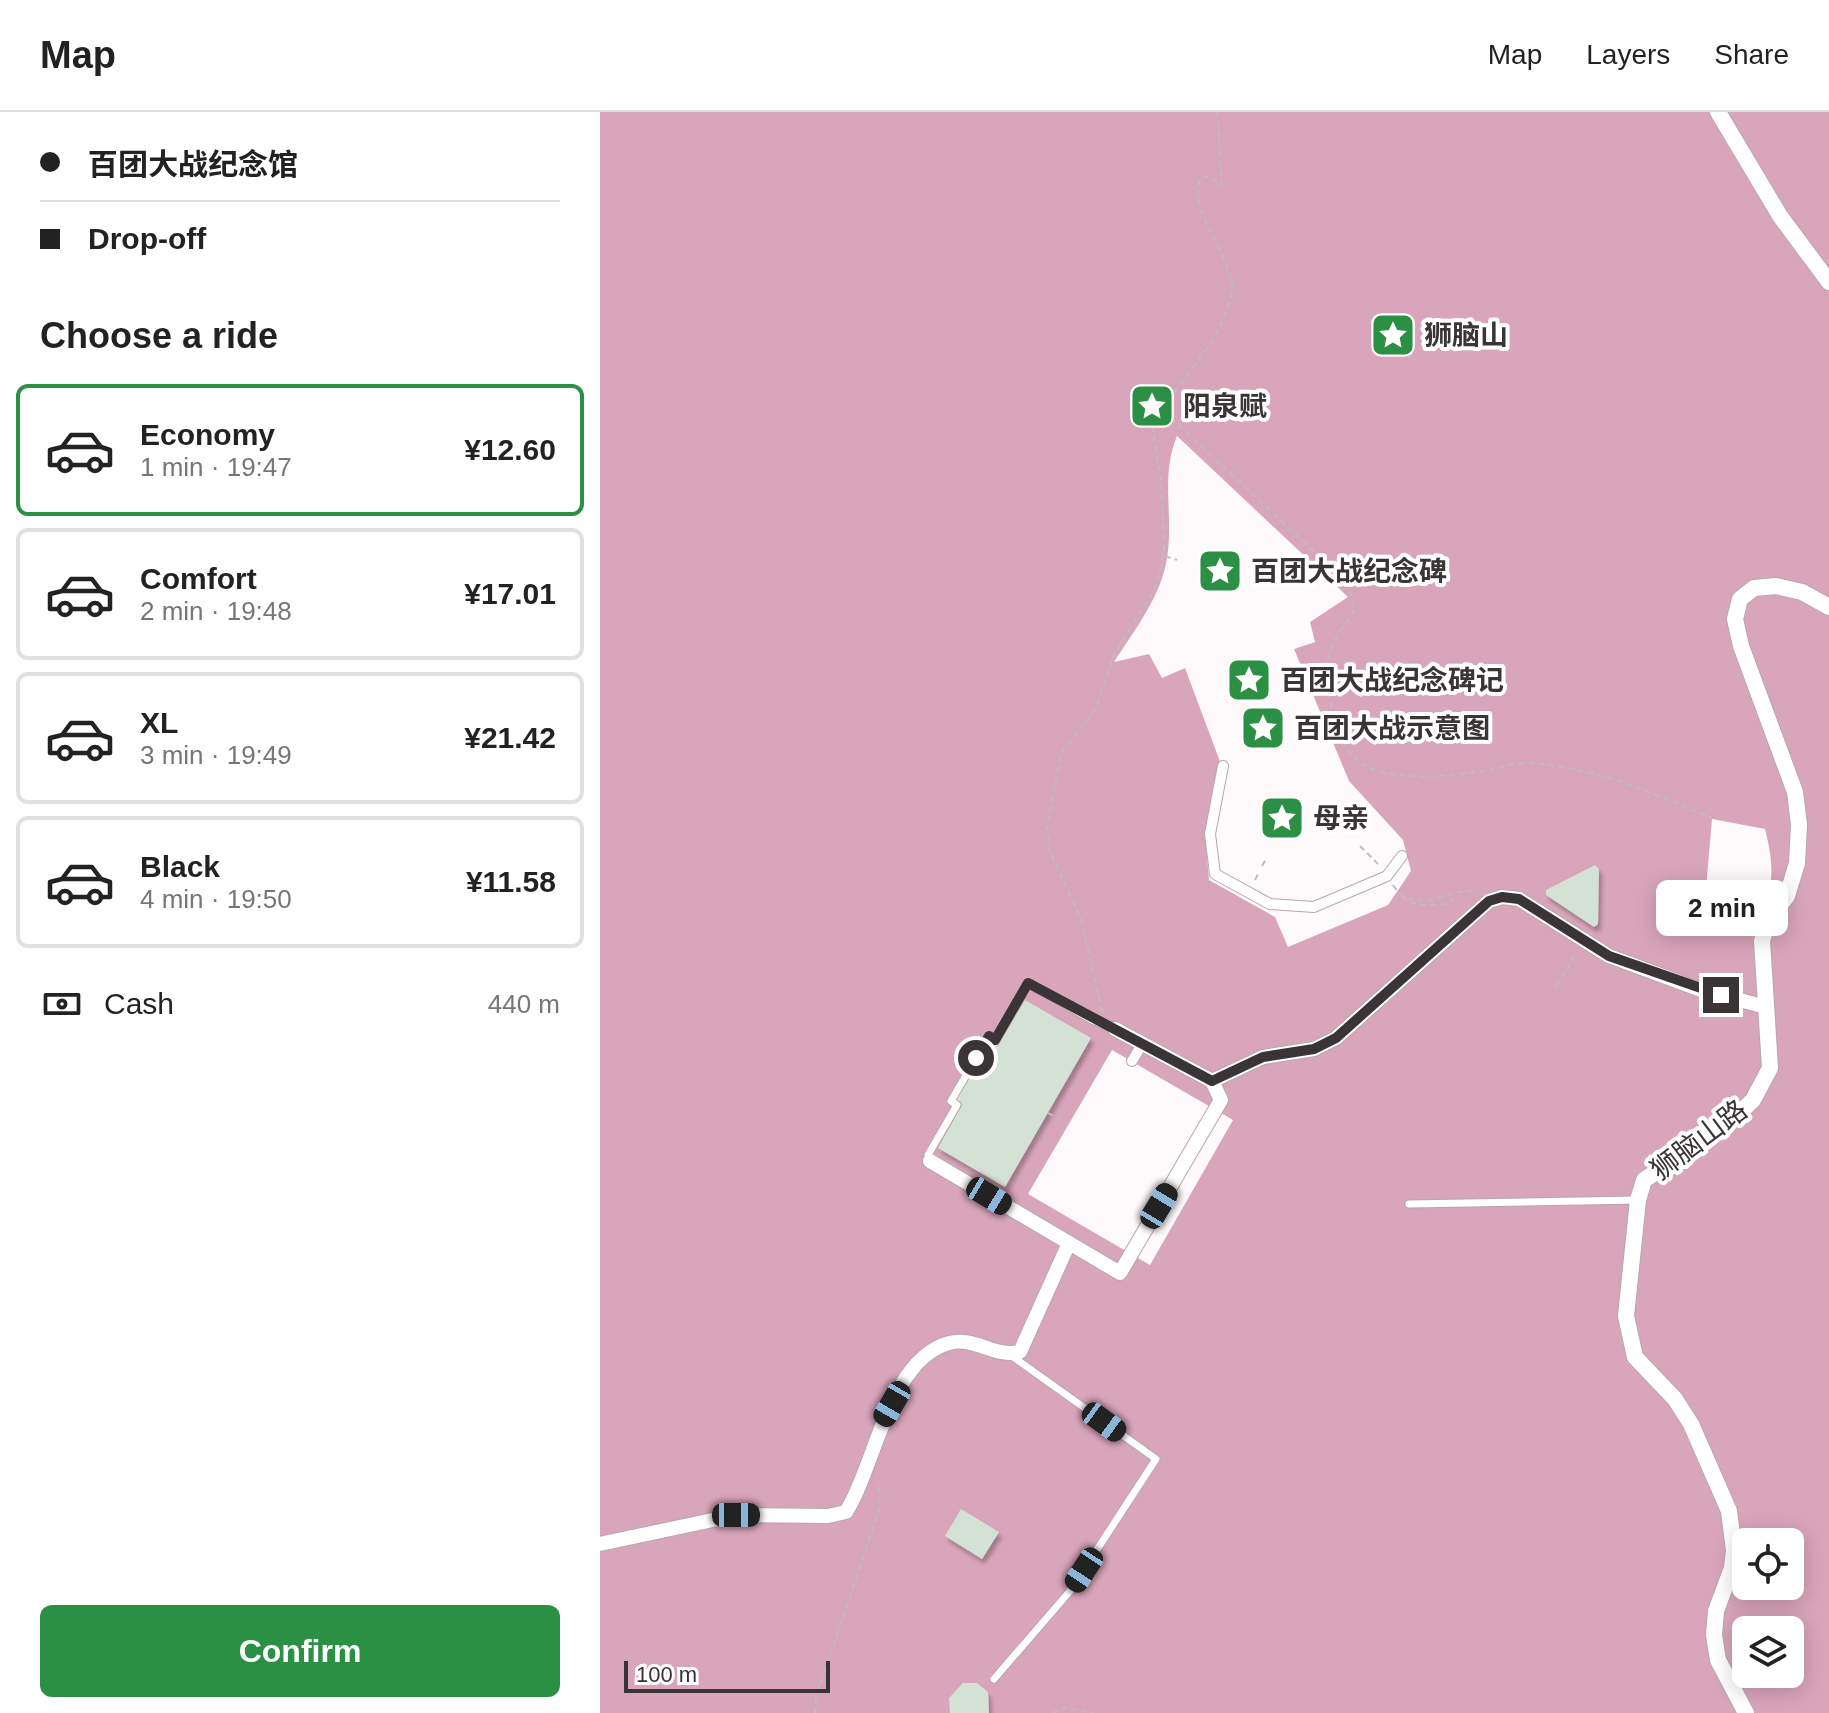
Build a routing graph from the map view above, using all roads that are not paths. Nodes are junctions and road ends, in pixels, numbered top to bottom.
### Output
1 (1718, 112) edge
2 (1829, 282) edge
3 (1829, 607) edge
4 (1223, 766) dead end
5 (1402, 856) dead end
6 (1766, 1007) junction
7 (1115, 1029) joint
8 (1143, 1043) junction
9 (1132, 1061) dead end
10 (1212, 1081) junction
11 (930, 1161) joint
12 (1638, 1200) junction
13 (1409, 1204) dead end
14 (1069, 1243) junction
15 (1009, 1354) junction
16 (600, 1544) edge
17 (994, 1679) dead end
18 (1746, 1713) edge

1 - 2 street
3 - 6 street, 狮脑山路
4 - 5 street
6 - 10 street
6 - 12 street, 狮脑山路
7 - 8 street
7 - 11 lane
8 - 9 street
8 - 10 street
10 - 14 street
11 - 14 street
12 - 13 lane
12 - 18 street, 狮脑山路
14 - 15 street
15 - 16 street
15 - 17 lane

